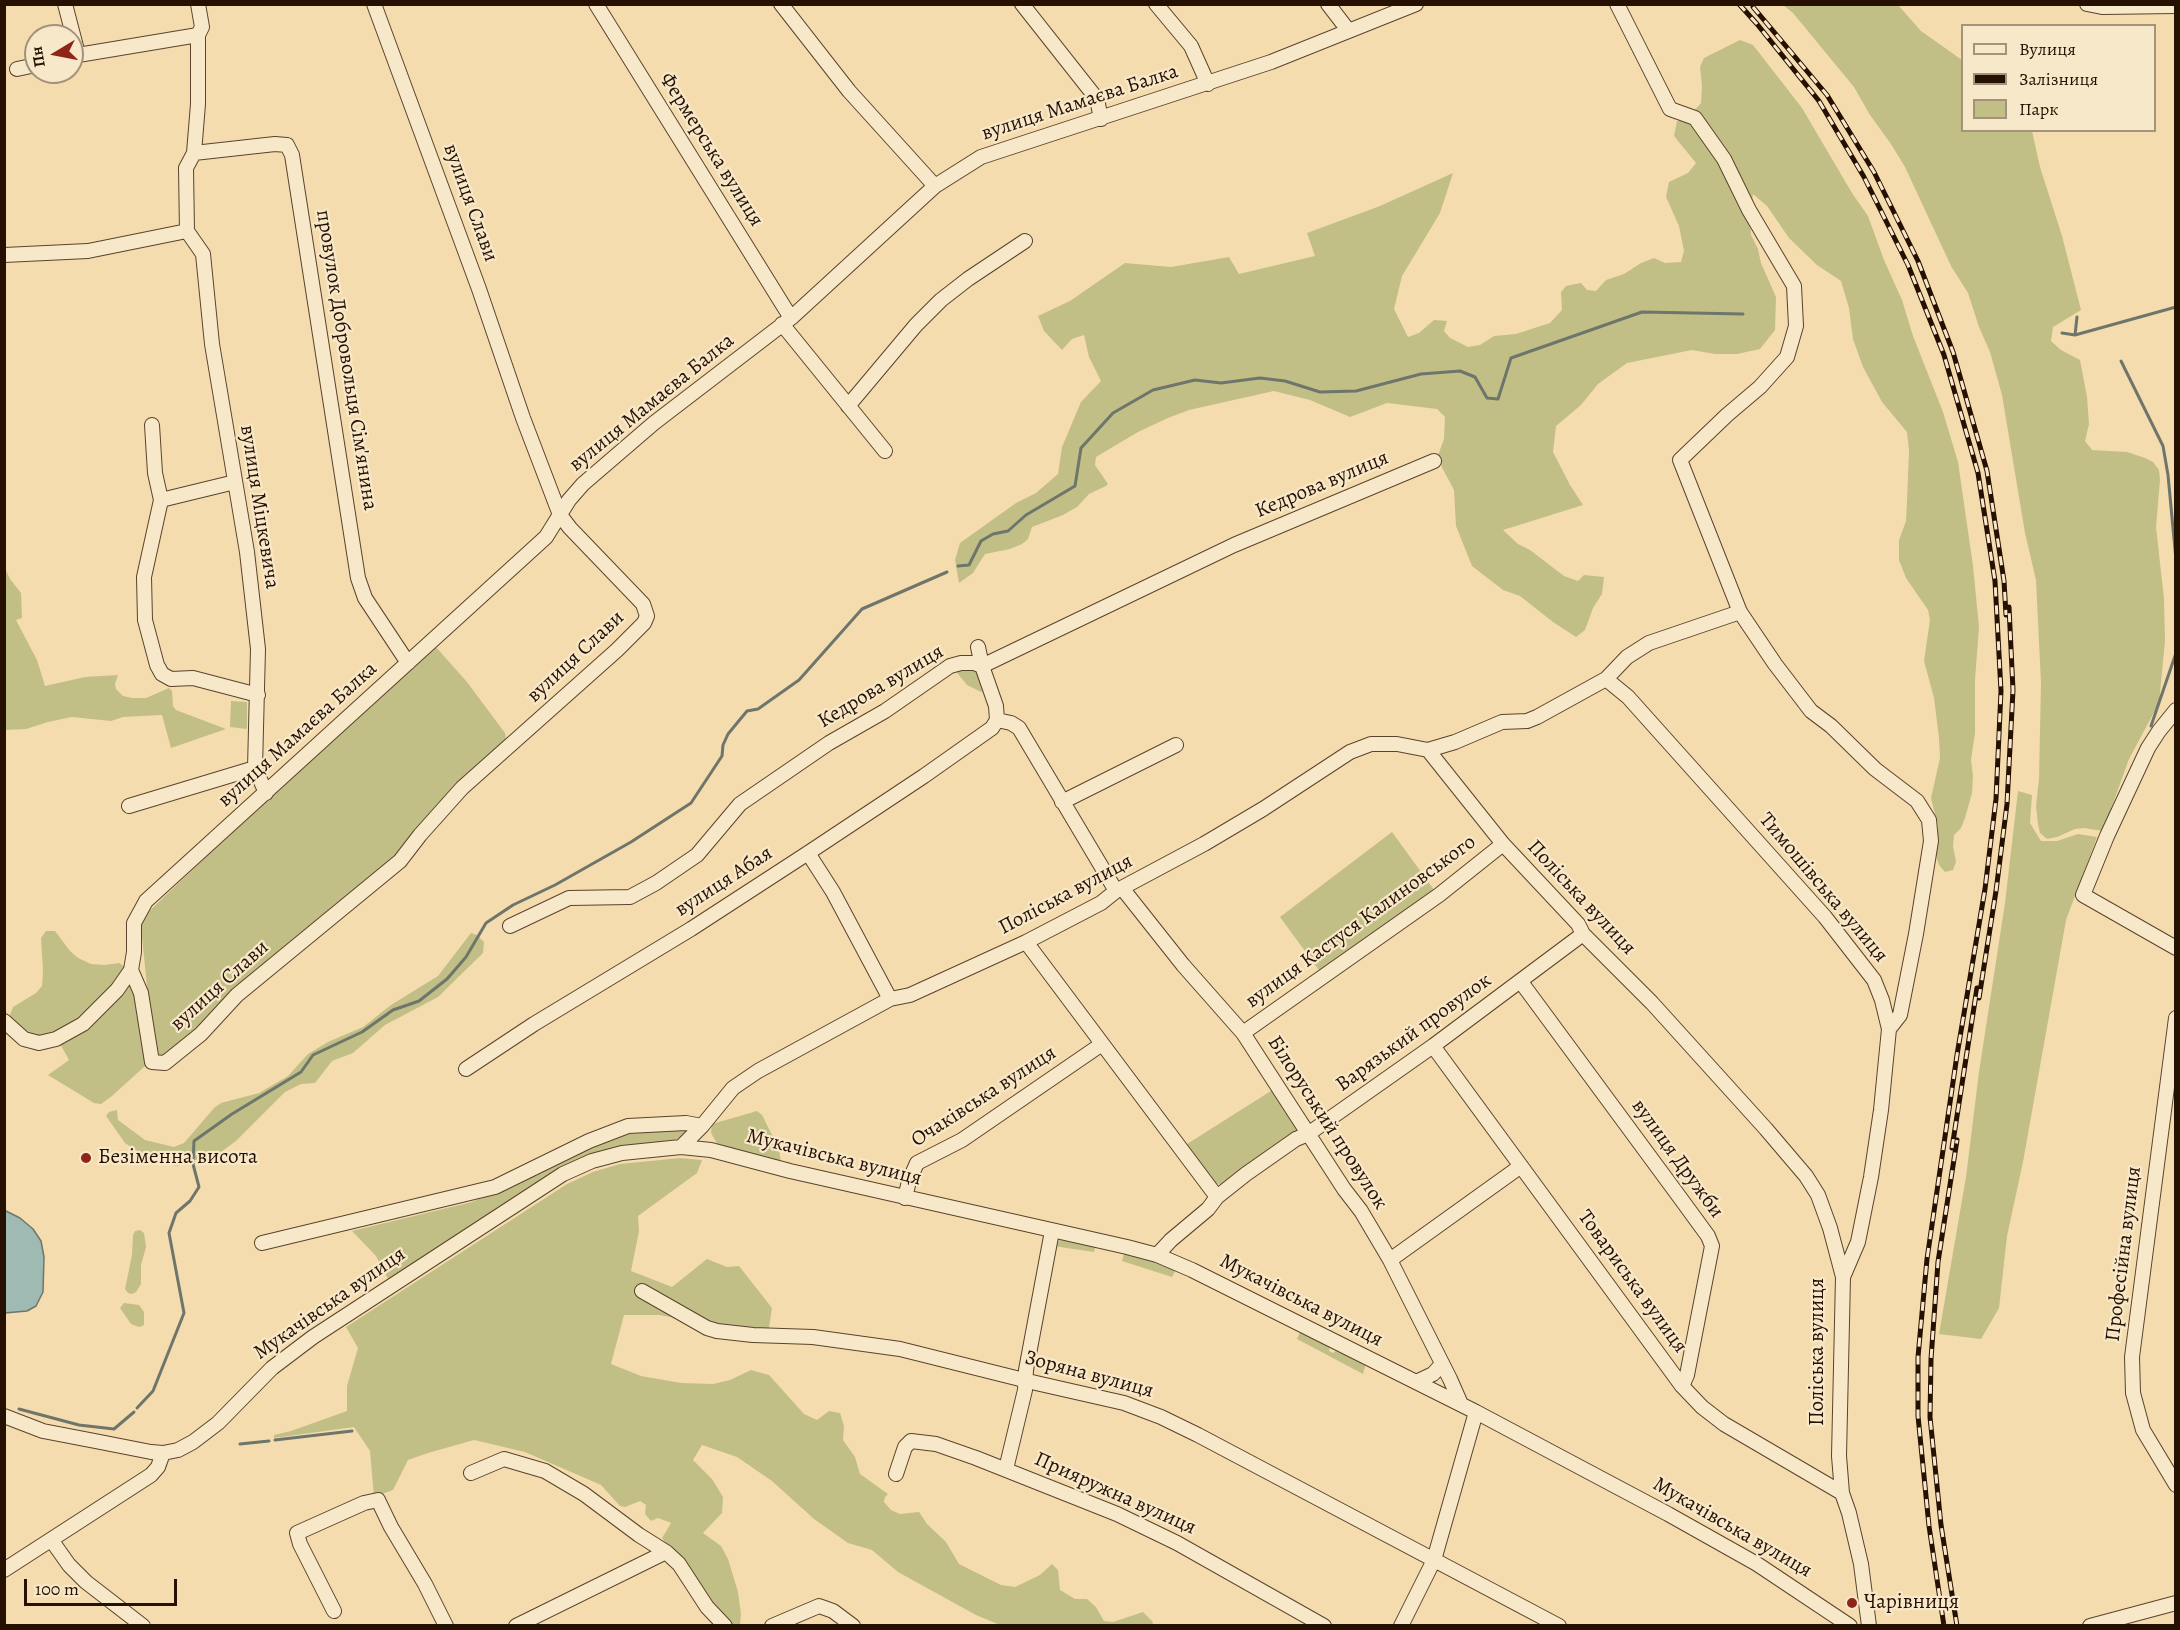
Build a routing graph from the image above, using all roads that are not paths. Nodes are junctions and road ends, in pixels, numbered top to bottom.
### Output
1 (65, 4) edge
2 (198, 4) edge
3 (374, 4) edge
4 (596, 4) edge
5 (781, 4) edge
6 (1023, 4) edge
7 (1156, 4) edge
8 (1328, 4) edge
9 (1416, 4) edge
10 (1617, 4) edge
11 (2086, 4) edge
12 (2175, 6) edge
13 (69, 24) edge
14 (1348, 30) junction
15 (200, 31) junction
16 (84, 53) edge
17 (24, 68) edge
18 (17, 69) dead end
19 (1208, 84) junction
20 (1101, 119) junction
21 (194, 153) junction
22 (935, 186) junction
23 (187, 231) junction
24 (1025, 241) dead end
25 (4, 255) edge
26 (786, 321) junction
27 (848, 406) junction
28 (152, 425) dead end
29 (885, 451) dead end
30 (1434, 461) dead end
31 (235, 482) junction
32 (161, 500) junction
33 (560, 515) junction
34 (1740, 612) junction
35 (978, 647) dead end
36 (408, 663) junction
37 (982, 666) junction
38 (1606, 679) junction
39 (258, 694) junction
40 (2175, 710) edge
41 (997, 720) junction
42 (1176, 745) dead end
43 (1428, 750) junction
44 (255, 768) junction
45 (266, 793) junction
46 (1062, 802) junction
47 (129, 806) dead end
48 (1503, 844) junction
49 (808, 853) junction
50 (1119, 889) junction
51 (510, 926) dead end
52 (1584, 934) junction
53 (1026, 942) junction
54 (2175, 948) edge
55 (131, 970) junction
56 (1521, 982) junction
57 (890, 999) junction
58 (2175, 1018) edge
59 (4, 1021) edge
60 (1889, 1029) junction
61 (1243, 1033) junction
62 (1102, 1044) junction
63 (1434, 1047) junction
64 (466, 1069) dead end
65 (702, 1126) junction
66 (1308, 1134) junction
67 (681, 1147) junction
68 (1521, 1166) junction
69 (1217, 1197) junction
70 (905, 1198) junction
71 (1052, 1231) junction
72 (262, 1243) dead end
73 (1156, 1255) junction
74 (1390, 1260) junction
75 (1843, 1277) junction
76 (642, 1291) dead end
77 (1442, 1364) junction
78 (1025, 1380) junction
79 (1416, 1382) junction
80 (1682, 1386) junction
81 (1461, 1404) junction
82 (1476, 1412) junction
83 (4, 1416) edge
84 (163, 1453) junction
85 (1006, 1469) junction
86 (471, 1473) dead end
87 (896, 1474) dead end
88 (2175, 1485) edge
89 (1842, 1492) junction
90 (52, 1541) junction
91 (666, 1552) junction
92 (1434, 1560) junction
93 (4, 1570) edge
94 (2175, 1603) edge
95 (334, 1611) dead end
96 (1844, 1623) edge
97 (2098, 1625) edge
98 (143, 1626) edge
99 (446, 1626) edge
100 (516, 1626) edge
101 (725, 1626) edge
102 (772, 1626) edge
103 (853, 1626) edge
104 (1324, 1626) edge
105 (1401, 1626) edge
106 (1559, 1626) edge
107 (1869, 1626) edge

1 - 13 street
2 - 15 street
3 - 33 street, вулиця Слави
4 - 26 street, Фермерська вулиця
5 - 22 street
6 - 20 street
7 - 19 street
8 - 14 street
9 - 14 street, вулиця Мамаєва Балка
10 - 34 street
11 - 12 street
14 - 19 street, вулиця Мамаєва Балка
15 - 16 street
15 - 21 street
17 - 18 street
19 - 20 street, вулиця Мамаєва Балка
20 - 22 street, вулиця Мамаєва Балка
21 - 23 street
21 - 36 street, провулок Добровольця Сім'янина
22 - 26 street, вулиця Мамаєва Балка
23 - 25 street
23 - 31 street, вулиця Міцкевича
24 - 27 street
26 - 27 street, Фермерська вулиця
26 - 33 street, вулиця Мамаєва Балка
27 - 29 street, Фермерська вулиця
28 - 32 street
30 - 37 street, Кедрова вулиця
31 - 32 street
31 - 39 street, вулиця Міцкевича
32 - 39 street
33 - 36 street, вулиця Мамаєва Балка
33 - 55 street, вулиця Слави
34 - 38 street
34 - 60 street
35 - 37 street
36 - 45 street, вулиця Мамаєва Балка
37 - 41 street
37 - 51 street, Кедрова вулиця
38 - 43 street
38 - 60 street, Тимошівська вулиця
39 - 44 street, вулиця Міцкевича
40 - 54 street
41 - 46 street, Білоруський провулок
41 - 49 street, вулиця Абая
42 - 46 street
43 - 48 street, Поліська вулиця
43 - 50 street, Поліська вулиця
44 - 45 street, вулиця Міцкевича
44 - 47 street
45 - 55 street, вулиця Мамаєва Балка
46 - 50 street, Білоруський провулок
48 - 52 street, Поліська вулиця
48 - 61 street, вулиця Кастуся Калиновського
49 - 57 street
49 - 64 street, вулиця Абая
50 - 53 street, Поліська вулиця
50 - 61 street, Білоруський провулок
52 - 56 street, Варязький провулок
52 - 75 street, Поліська вулиця
53 - 57 street, Поліська вулиця
53 - 62 street
55 - 59 street
56 - 63 street, Варязький провулок
56 - 80 street, вулиця Дружби
57 - 65 street, Поліська вулиця
58 - 88 street, Професійна вулиця
60 - 75 street, Тимошівська вулиця
61 - 66 street, Білоруський провулок
62 - 69 street
62 - 70 street, Очаківська вулиця
63 - 66 street, Варязький провулок
63 - 68 street, Товариська вулиця
65 - 67 street
65 - 72 street, Мукачівська вулиця
66 - 69 street, Варязький провулок
66 - 74 street, Білоруський провулок
67 - 70 street, Мукачівська вулиця
67 - 84 street, Мукачівська вулиця
68 - 74 street
68 - 80 street, Товариська вулиця
69 - 73 street, Варязький провулок
70 - 71 street, Мукачівська вулиця
71 - 73 street, Мукачівська вулиця
71 - 78 street
73 - 79 street, Мукачівська вулиця
74 - 77 street, Білоруський провулок
75 - 89 street, Поліська вулиця
76 - 78 street, Зоряна вулиця
77 - 79 street
77 - 81 street, Білоруський провулок
78 - 85 street
78 - 92 street, Зоряна вулиця
79 - 81 street, Мукачівська вулиця
80 - 89 street, Товариська вулиця
81 - 82 street, Мукачівська вулиця
82 - 92 street
82 - 96 street, Мукачівська вулиця
83 - 84 street
84 - 90 street
85 - 87 street, Прияружна вулиця
85 - 104 street, Прияружна вулиця
86 - 91 street
89 - 107 street, Поліська вулиця
90 - 93 street
90 - 98 street
91 - 100 street
91 - 101 street
92 - 105 street
92 - 106 street, Зоряна вулиця
94 - 97 street
95 - 99 street
102 - 103 street

